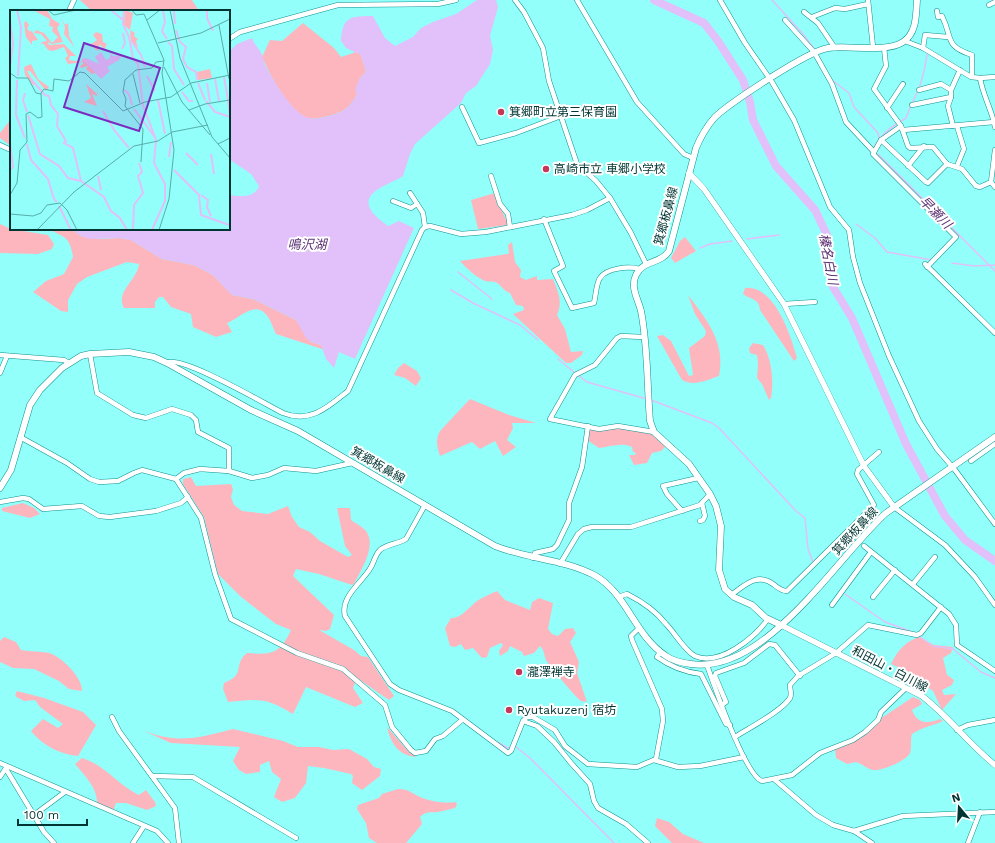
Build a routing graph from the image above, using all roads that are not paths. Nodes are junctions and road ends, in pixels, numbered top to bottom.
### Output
1 (74, 0) edge
2 (456, 0) edge
3 (515, 0) edge
4 (577, 0) edge
5 (720, 0) edge
6 (917, 0) edge
7 (868, 2) edge
8 (995, 2) edge
9 (989, 5) dead end
10 (69, 10) edge
11 (937, 11) dead end
12 (804, 12) dead end
13 (812, 17) junction
14 (785, 20) dead end
15 (948, 37) junction
16 (230, 38) edge
17 (905, 41) junction
18 (872, 47) junction
19 (884, 47) junction
20 (835, 48) junction
21 (923, 48) junction
22 (814, 52) junction
23 (960, 70) junction
24 (972, 77) junction
25 (995, 77) edge
26 (980, 78) junction
27 (769, 80) junction
28 (903, 84) dead end
29 (920, 90) dead end
30 (951, 90) junction
31 (951, 97) junction
32 (912, 105) dead end
33 (462, 107) dead end
34 (887, 108) junction
35 (561, 116) junction
36 (995, 124) edge
37 (955, 126) junction
38 (902, 128) junction
39 (881, 140) junction
40 (0, 145) edge
41 (924, 146) junction
42 (10, 150) edge
43 (995, 150) edge
44 (874, 152) junction
45 (693, 158) junction
46 (947, 164) junction
47 (908, 166) junction
48 (957, 166) junction
49 (689, 173) junction
50 (490, 176) dead end
51 (991, 182) junction
52 (995, 187) edge
53 (410, 193) dead end
54 (610, 198) junction
55 (393, 201) dead end
56 (417, 204) junction
57 (544, 219) junction
58 (425, 227) junction
59 (510, 227) junction
60 (646, 264) junction
61 (639, 269) junction
62 (814, 302) dead end
63 (784, 304) junction
64 (995, 333) edge
65 (643, 337) junction
66 (90, 354) junction
67 (0, 355) edge
68 (8, 356) junction
69 (69, 363) junction
70 (167, 363) junction
71 (0, 372) edge
72 (588, 426) junction
73 (654, 432) junction
74 (20, 436) junction
75 (995, 437) edge
76 (995, 444) edge
77 (879, 452) dead end
78 (971, 461) dead end
79 (352, 463) junction
80 (864, 466) junction
81 (950, 467) junction
82 (229, 472) junction
83 (698, 478) junction
84 (176, 479) junction
85 (0, 488) edge
86 (710, 494) junction
87 (188, 497) junction
88 (0, 502) edge
89 (702, 503) junction
90 (426, 506) junction
91 (894, 507) junction
92 (682, 511) junction
93 (700, 521) dead end
94 (995, 524) edge
95 (847, 532) junction
96 (854, 537) dead end
97 (864, 546) dead end
98 (871, 552) junction
99 (935, 557) dead end
100 (533, 558) junction
101 (560, 564) junction
102 (895, 570) junction
103 (913, 584) junction
104 (731, 596) junction
105 (873, 597) dead end
106 (618, 598) junction
107 (995, 604) edge
108 (832, 605) dead end
109 (941, 607) junction
110 (768, 619) junction
111 (781, 625) junction
112 (638, 629) junction
113 (660, 652) junction
114 (836, 653) junction
115 (707, 665) junction
116 (995, 671) edge
117 (800, 676) junction
118 (905, 689) junction
119 (722, 705) junction
120 (112, 717) dead end
121 (462, 720) junction
122 (995, 720) edge
123 (523, 721) junction
124 (730, 725) junction
125 (957, 730) junction
126 (736, 737) junction
127 (744, 757) junction
128 (654, 760) junction
129 (0, 763) edge
130 (995, 765) edge
131 (7, 768) junction
132 (152, 776) junction
133 (0, 777) edge
134 (774, 780) junction
135 (65, 792) junction
136 (980, 812) junction
137 (995, 812) edge
138 (34, 815) junction
139 (144, 826) junction
140 (854, 831) junction
141 (296, 838) dead end
142 (54, 843) edge
143 (133, 843) edge
144 (168, 843) edge
145 (179, 843) edge
146 (648, 843) edge
147 (872, 843) edge
148 (968, 843) edge

1 - 10 street
2 - 16 street
3 - 35 street
4 - 45 street
5 - 27 street
6 - 17 main road
7 - 13 street
7 - 18 street
8 - 9 street
11 - 15 street
12 - 13 street
13 - 20 street
14 - 22 street
15 - 21 street
15 - 24 street
17 - 19 main road, 箕郷板鼻線
17 - 21 street
18 - 19 main road, 箕郷板鼻線
18 - 20 main road, 箕郷板鼻線
19 - 34 street
20 - 22 main road, 箕郷板鼻線
21 - 23 street
22 - 27 main road, 箕郷板鼻線
22 - 44 street
23 - 24 street
23 - 30 street
24 - 26 street
25 - 26 street
26 - 36 street
27 - 45 main road, 箕郷板鼻線
27 - 81 street
28 - 34 street
29 - 30 street
30 - 31 street
31 - 32 street
31 - 37 street
33 - 35 street
34 - 38 street
35 - 54 street
36 - 37 street
37 - 38 street
37 - 48 street
38 - 39 street
38 - 41 street
39 - 44 street
39 - 47 street
40 - 42 street
41 - 46 street
41 - 47 street
43 - 51 street
44 - 64 street
45 - 49 main road, 箕郷板鼻線
46 - 47 street
46 - 48 street
48 - 51 street
49 - 60 main road, 箕郷板鼻線
49 - 63 street
50 - 59 street
51 - 52 street
53 - 56 street
54 - 57 street
54 - 60 street
55 - 56 street
56 - 58 street
57 - 59 street
57 - 61 street
58 - 59 street
58 - 70 street
60 - 61 main road, 箕郷板鼻線
61 - 65 main road
62 - 63 street
63 - 80 street
65 - 72 street
65 - 73 main road
66 - 69 main road, 箕郷板鼻線
66 - 70 main road, 箕郷板鼻線
66 - 82 street
67 - 68 street
68 - 69 street
68 - 71 street
69 - 74 main road, 箕郷板鼻線
70 - 79 main road, 箕郷板鼻線
72 - 73 street
72 - 100 street
73 - 83 main road
74 - 84 street
74 - 85 main road, 箕郷板鼻線
75 - 81 main road, 箕郷板鼻線
76 - 78 street
77 - 80 street
79 - 82 street
79 - 90 main road, 箕郷板鼻線
80 - 91 street
80 - 95 street
81 - 91 main road, 箕郷板鼻線
81 - 94 street
82 - 84 street
83 - 86 main road
83 - 92 street
84 - 87 street
86 - 89 street
86 - 104 main road
87 - 88 street
87 - 121 street
89 - 92 street
89 - 93 street
90 - 100 main road, 箕郷板鼻線
90 - 121 street
91 - 107 street
91 - 111 main road, 箕郷板鼻線
92 - 101 street
95 - 96 street
95 - 104 street
97 - 98 street
98 - 102 street
98 - 108 street
99 - 103 street
100 - 101 main road, 箕郷板鼻線
101 - 106 main road, 箕郷板鼻線
102 - 103 street
102 - 105 street
103 - 109 street
104 - 110 main road
106 - 110 street
106 - 112 main road, 箕郷板鼻線
109 - 114 street
109 - 116 street
110 - 111 main road
111 - 114 street, 和田山・白川線
111 - 115 main road, 箕郷板鼻線
112 - 113 main road, 箕郷板鼻線
112 - 128 street
113 - 115 main road, 箕郷板鼻線
113 - 124 street
114 - 117 street
114 - 118 street, 和田山・白川線
115 - 119 street
117 - 119 street
117 - 126 street
118 - 125 street, 和田山・白川線
118 - 134 street
119 - 124 street
120 - 132 street
121 - 123 street
122 - 125 street
123 - 128 street
123 - 146 street
124 - 126 street
125 - 130 street, 和田山・白川線
126 - 127 street
127 - 128 street
127 - 134 street
129 - 131 street
131 - 133 street
131 - 135 street
131 - 138 street
132 - 141 street
132 - 145 street
134 - 140 street
135 - 138 street
135 - 139 street
136 - 137 street
136 - 140 street
136 - 148 street
138 - 142 street
139 - 143 street
139 - 144 street
140 - 147 street

